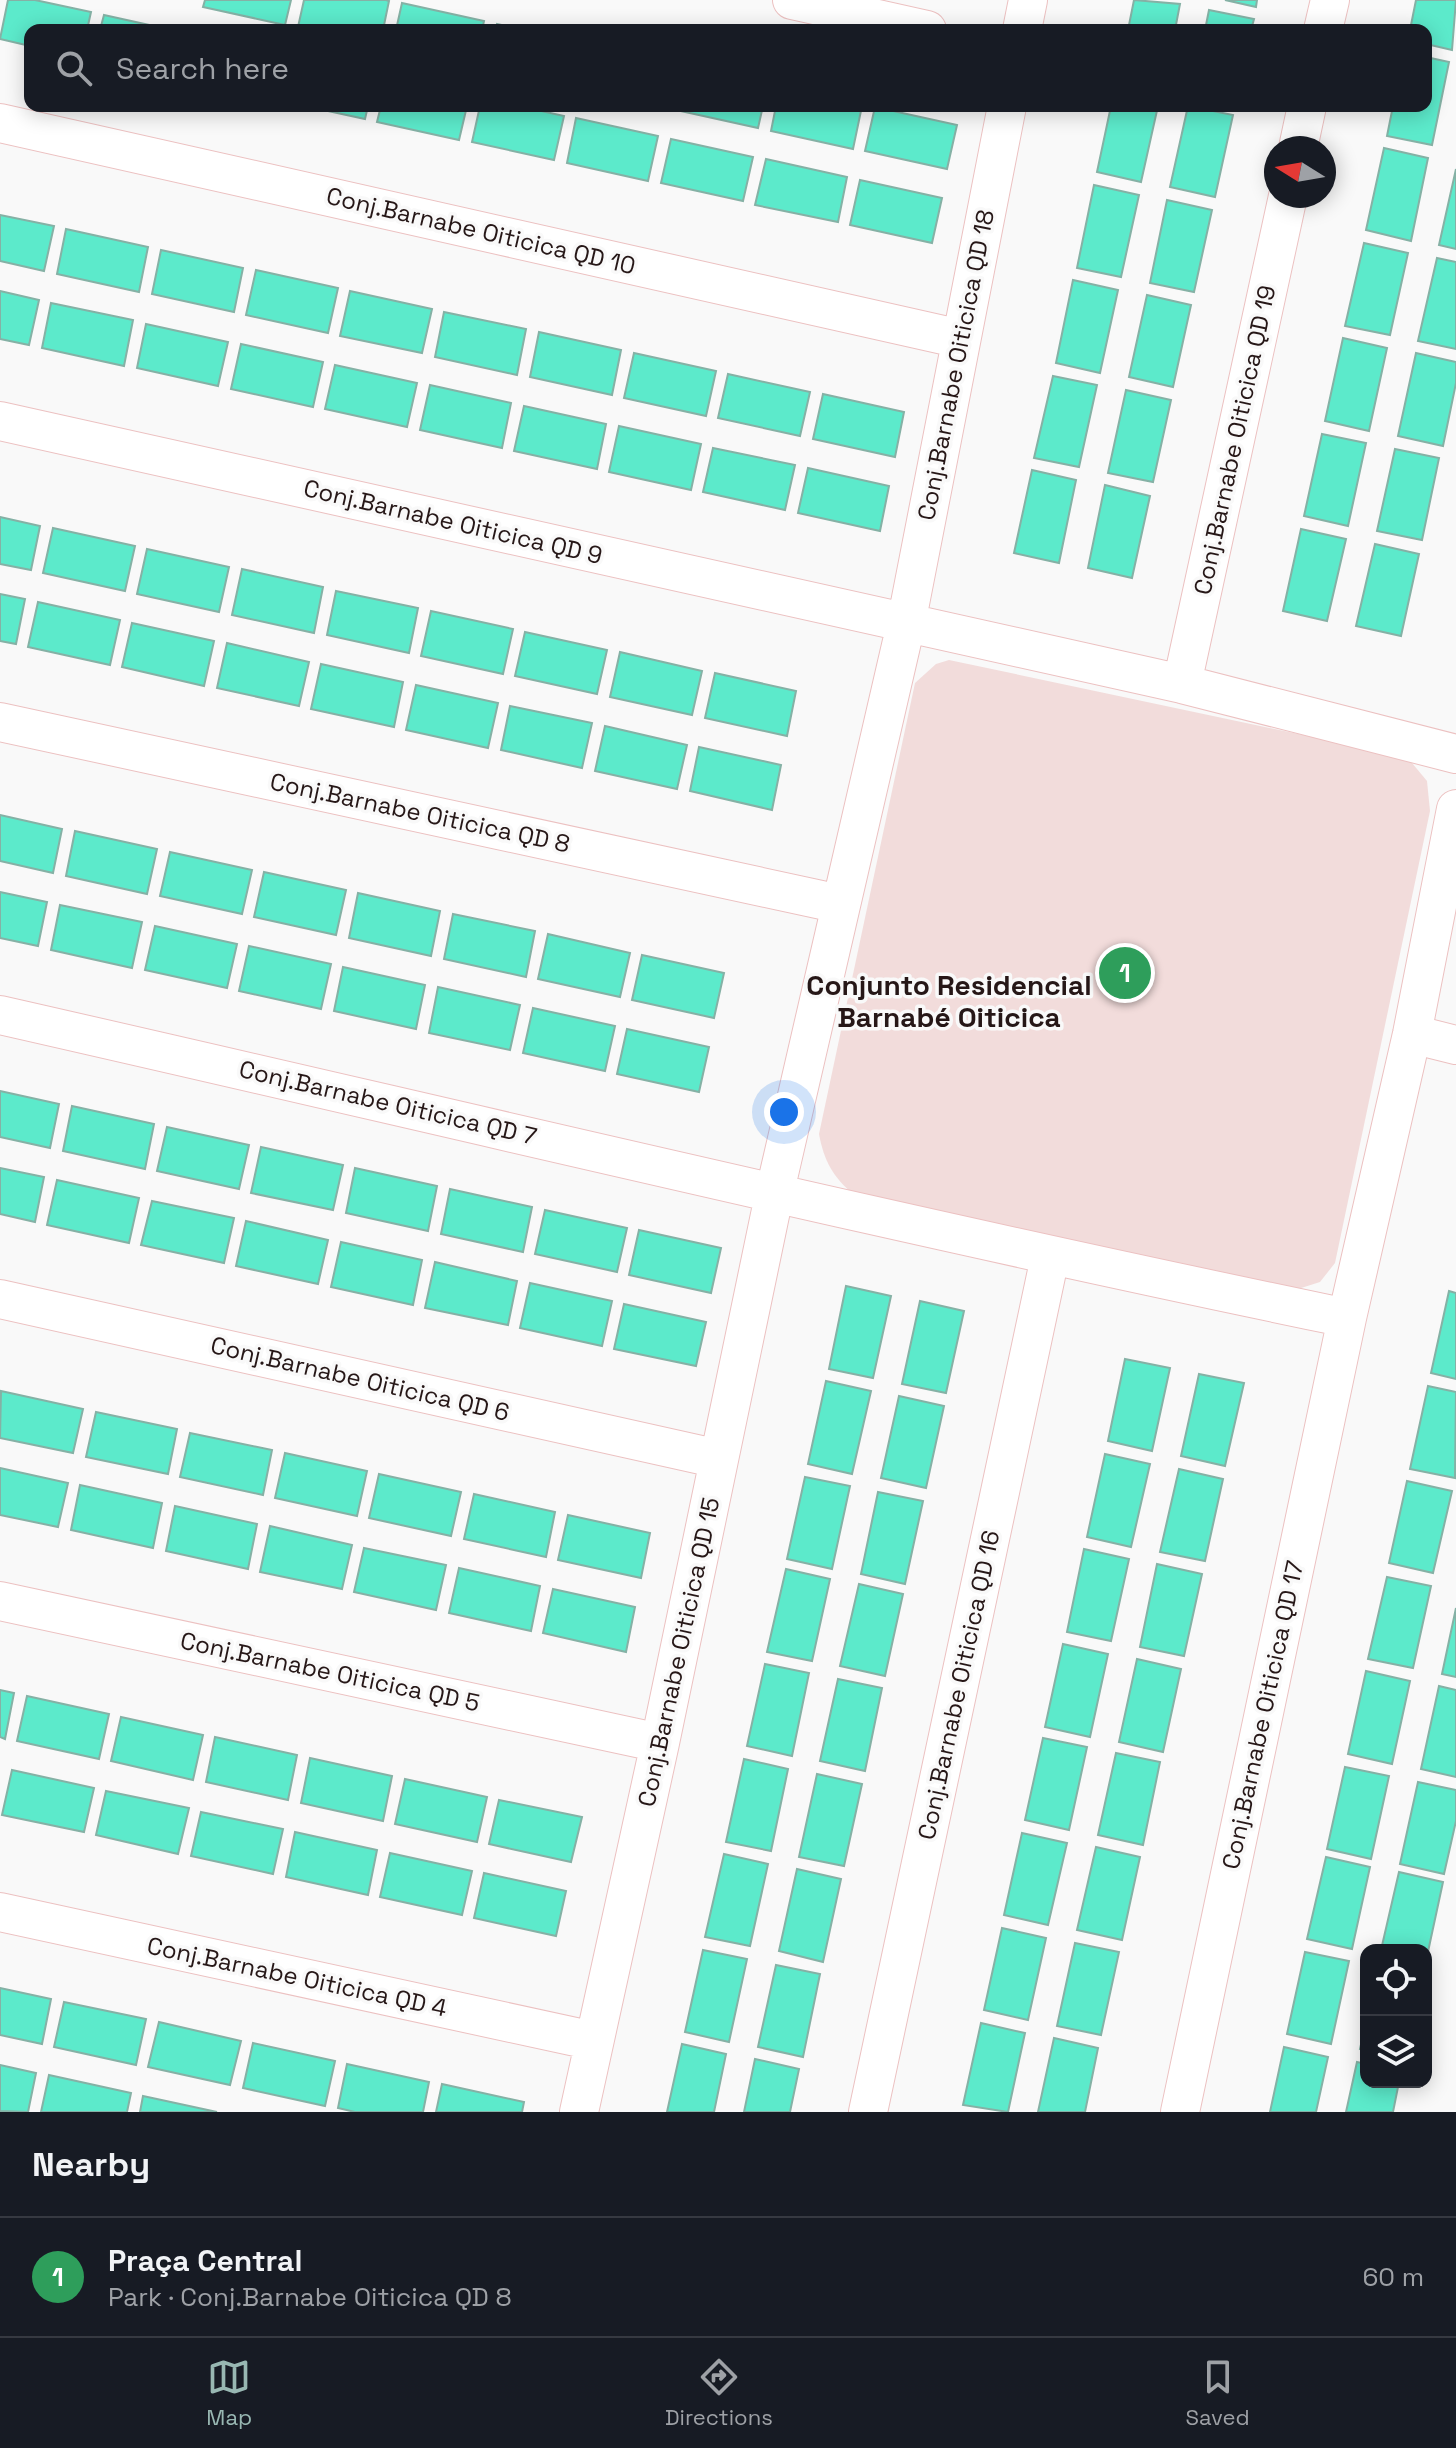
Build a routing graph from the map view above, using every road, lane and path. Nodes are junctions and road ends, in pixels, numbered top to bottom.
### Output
1 (792, 0) edge
2 (1028, 0) edge
3 (1330, 0) edge
4 (900, 24) edge
5 (1023, 24) edge
6 (1324, 24) edge
7 (1006, 112) edge
8 (1306, 112) edge
9 (0, 123) edge
10 (1301, 136) edge
11 (1285, 208) edge
12 (961, 339) junction
13 (0, 421) edge
14 (906, 624) junction
15 (1182, 684) junction
16 (0, 722) edge
17 (1456, 754) edge
18 (1456, 809) edge
19 (840, 904) junction
20 (0, 1015) edge
21 (1412, 1034) junction
22 (1456, 1045) edge
23 (775, 1191) junction
24 (1050, 1257) junction
25 (0, 1299) edge
26 (1347, 1318) junction
27 (719, 1459) junction
28 (0, 1601) edge
29 (660, 1743) junction
30 (0, 1912) edge
31 (594, 2041) junction
32 (579, 2112) edge
33 (868, 2112) edge
34 (1180, 2112) edge

1 - 4 street
2 - 5 street
3 - 6 street
7 - 12 street, Conj.Barnabe Oiticica QD 18
8 - 10 street
9 - 12 street, Conj.Barnabe Oiticica QD 10
11 - 15 street, Conj.Barnabe Oiticica QD 19
12 - 14 street, Conj.Barnabe Oiticica QD 18
13 - 14 street, Conj.Barnabe Oiticica QD 9
14 - 15 street, Conj.Barnabe Oiticica QD 9
14 - 19 street, Conj.Barnabe Oiticica QD 18
15 - 17 street, Conj.Barnabe Oiticica QD 9
16 - 19 street, Conj.Barnabe Oiticica QD 8
18 - 21 street, Conj.Barnabe Oiticica QD 17
19 - 23 street, Conj.Barnabe Oiticica QD 15
20 - 23 street, Conj.Barnabe Oiticica QD 7
21 - 22 street
21 - 26 street, Conj.Barnabe Oiticica QD 17
23 - 24 street, Conj.Barnabe Oiticica QD 7
23 - 27 street, Conj.Barnabe Oiticica QD 15
24 - 26 street, Conj.Barnabe Oiticica QD 7
24 - 33 street, Conj.Barnabe Oiticica QD 16
25 - 27 street, Conj.Barnabe Oiticica QD 6
26 - 34 street, Conj.Barnabe Oiticica QD 17
27 - 29 street, Conj.Barnabe Oiticica QD 15
28 - 29 street, Conj.Barnabe Oiticica QD 5
29 - 31 street, Conj.Barnabe Oiticica QD 15
30 - 31 street, Conj.Barnabe Oiticica QD 4
31 - 32 street, Conj.Barnabe Oiticica QD 15

